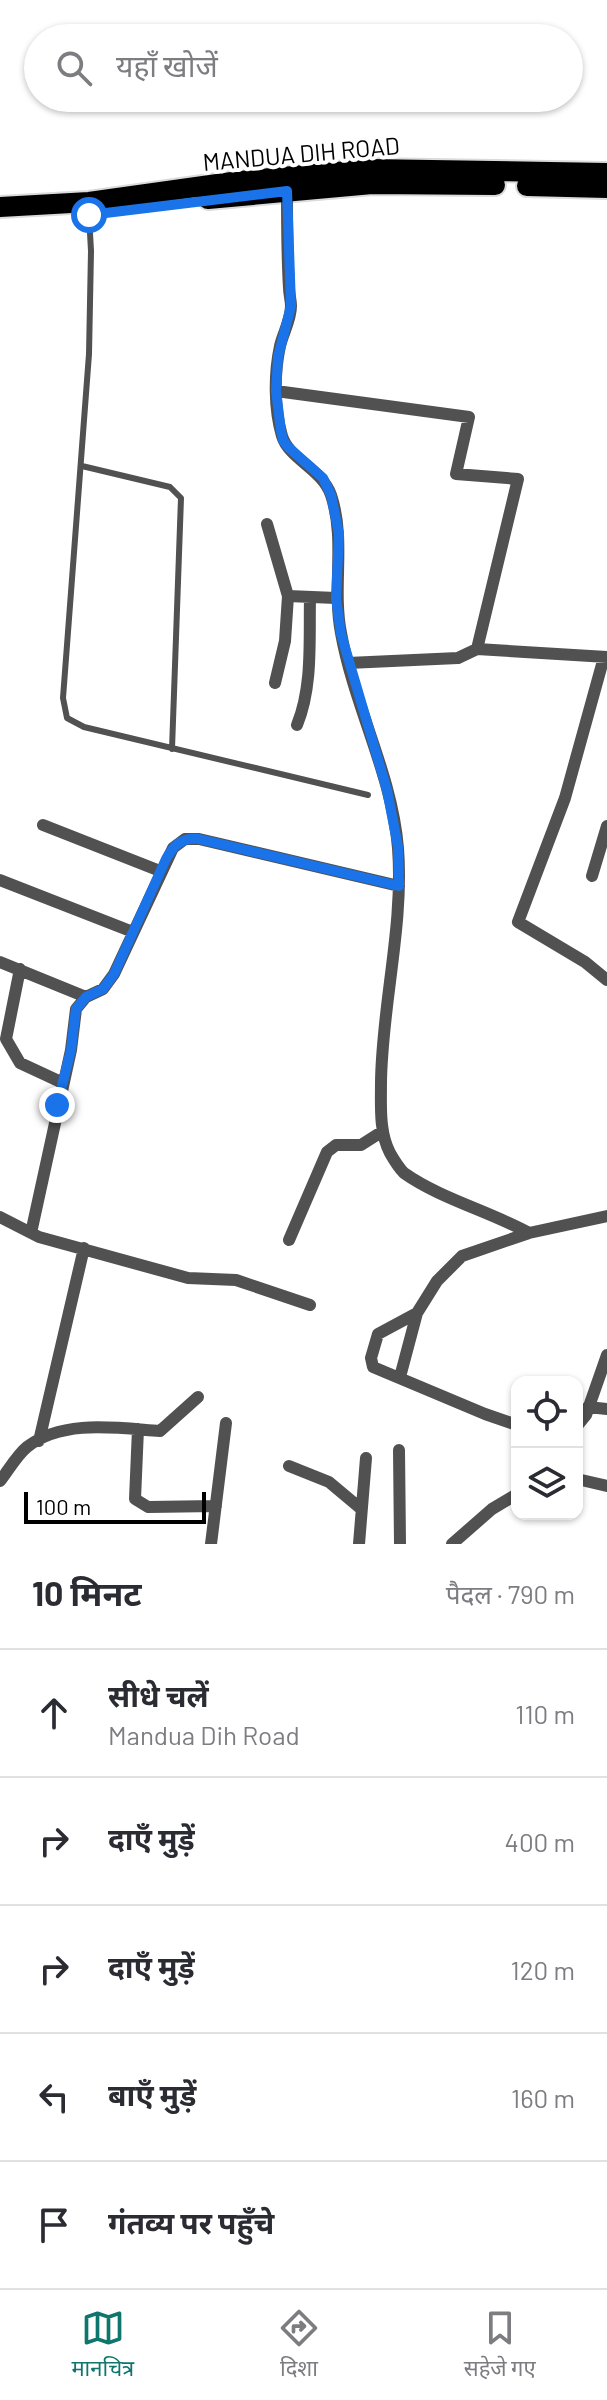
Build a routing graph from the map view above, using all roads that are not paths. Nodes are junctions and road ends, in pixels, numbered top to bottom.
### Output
1 (607, 173) edge
2 (607, 188) edge
3 (287, 191) junction
4 (0, 207) edge
5 (89, 215) junction
6 (0, 219) edge
7 (276, 391) junction
8 (82, 466) junction
9 (267, 524) dead end
10 (288, 596) junction
11 (310, 598) junction
12 (336, 598) junction
13 (477, 649) junction
14 (605, 657) edge
15 (348, 663) junction
16 (275, 683) dead end
17 (297, 725) dead end
18 (172, 749) junction
19 (368, 795) dead end
20 (43, 825) dead end
21 (607, 826) edge
22 (160, 871) junction
23 (592, 876) dead end
24 (0, 880) edge
25 (399, 886) junction
26 (133, 932) junction
27 (0, 962) edge
28 (20, 969) junction
29 (607, 980) edge
30 (86, 997) junction
31 (63, 1083) junction
32 (383, 1131) junction
33 (607, 1216) edge
34 (0, 1217) edge
35 (31, 1233) junction
36 (529, 1233) junction
37 (289, 1240) dead end
38 (84, 1248) junction
39 (310, 1305) dead end
40 (417, 1313) junction
41 (607, 1355) edge
42 (400, 1377) junction
43 (198, 1397) dead end
44 (588, 1407) junction
45 (607, 1409) edge
46 (583, 1416) edge
47 (226, 1423) dead end
48 (511, 1423) edge
49 (138, 1429) junction
50 (39, 1441) junction
51 (399, 1450) dead end
52 (366, 1458) dead end
53 (289, 1466) dead end
54 (583, 1480) edge
55 (0, 1481) edge
56 (607, 1486) edge
57 (511, 1498) edge
58 (216, 1506) junction
59 (360, 1508) junction
60 (211, 1544) edge
61 (359, 1544) edge
62 (400, 1544) edge
63 (452, 1544) edge

1 - 4 main road, MANDUA DIH ROAD
2 - 3 main road, MANDUA DIH ROAD
3 - 5 main road, MANDUA DIH ROAD
3 - 7 street
5 - 6 main road, MANDUA DIH ROAD
5 - 8 lane
7 - 12 street
7 - 13 street
8 - 18 lane
8 - 18 lane
9 - 10 street
10 - 11 street
10 - 16 street
11 - 12 street
11 - 17 street
12 - 15 street
13 - 14 street
13 - 15 street
14 - 29 street
15 - 25 street
18 - 19 lane
20 - 22 street
21 - 23 street
22 - 25 street
22 - 26 street
24 - 26 street
25 - 32 street
26 - 30 street
27 - 28 street
28 - 30 street
28 - 31 street
30 - 31 street
31 - 35 street
32 - 36 street
32 - 37 street
33 - 36 street
34 - 35 street
35 - 38 street
36 - 40 street
38 - 39 street
38 - 50 street
40 - 42 street
40 - 42 street
41 - 44 street
42 - 48 street
43 - 49 street
44 - 45 street
44 - 46 street
47 - 58 street
49 - 50 street
49 - 58 street
50 - 55 street
51 - 62 street
52 - 59 street
53 - 59 street
54 - 56 street
57 - 63 street
58 - 60 street
59 - 61 street

